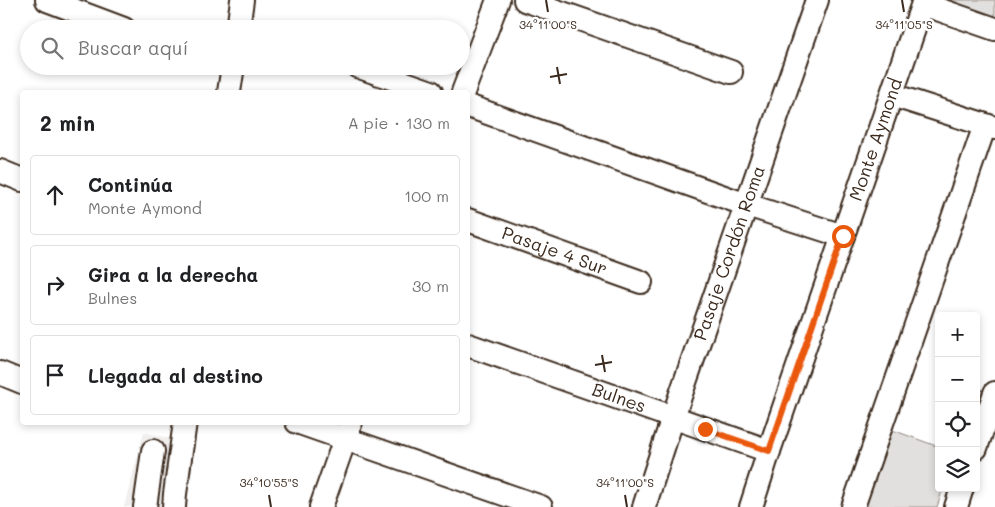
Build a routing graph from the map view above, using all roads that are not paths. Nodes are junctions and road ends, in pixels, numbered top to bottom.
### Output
1 (47, 0) edge
2 (242, 0) edge
3 (498, 0) edge
4 (525, 0) edge
5 (817, 0) edge
6 (924, 2) edge
7 (100, 20) edge
8 (244, 20) edge
9 (995, 28) edge
10 (731, 72) dead end
11 (470, 74) edge
12 (230, 75) edge
13 (383, 75) edge
14 (469, 75) edge
15 (229, 90) edge
16 (425, 90) edge
17 (464, 90) edge
18 (892, 95) junction
19 (470, 107) edge
20 (990, 127) edge
21 (0, 171) edge
22 (20, 179) edge
23 (747, 204) junction
24 (470, 221) edge
25 (843, 236) junction
26 (641, 282) dead end
27 (470, 346) edge
28 (0, 373) edge
29 (20, 381) edge
30 (995, 393) edge
31 (673, 418) junction
32 (184, 425) edge
33 (314, 425) edge
34 (348, 431) edge
35 (976, 447) edge
36 (153, 451) dead end
37 (769, 451) junction
38 (961, 492) edge
39 (145, 507) edge
40 (174, 507) edge
41 (321, 507) edge
42 (541, 507) edge
43 (644, 507) edge
44 (751, 507) edge
45 (853, 507) edge
46 (956, 507) edge

1 - 7 street
2 - 8 street
3 - 11 street
4 - 10 street
5 - 23 street, Pasaje Cordón Roma
6 - 9 street
6 - 18 street, Monte Aymond
12 - 15 street
13 - 16 street
14 - 17 street
18 - 20 street
18 - 25 street, Monte Aymond
19 - 23 street
20 - 45 street
21 - 22 street
23 - 25 street
23 - 31 street, Pasaje Cordón Roma
24 - 26 street, Pasaje 4 Sur
25 - 37 street, Monte Aymond
27 - 31 street, Bulnes
28 - 29 street
30 - 35 street
31 - 37 street, Bulnes
31 - 43 street, Pasaje Cordón Roma
32 - 40 street
33 - 34 street
34 - 41 street
34 - 42 street
36 - 39 street
37 - 44 street, Monte Aymond
38 - 46 street

